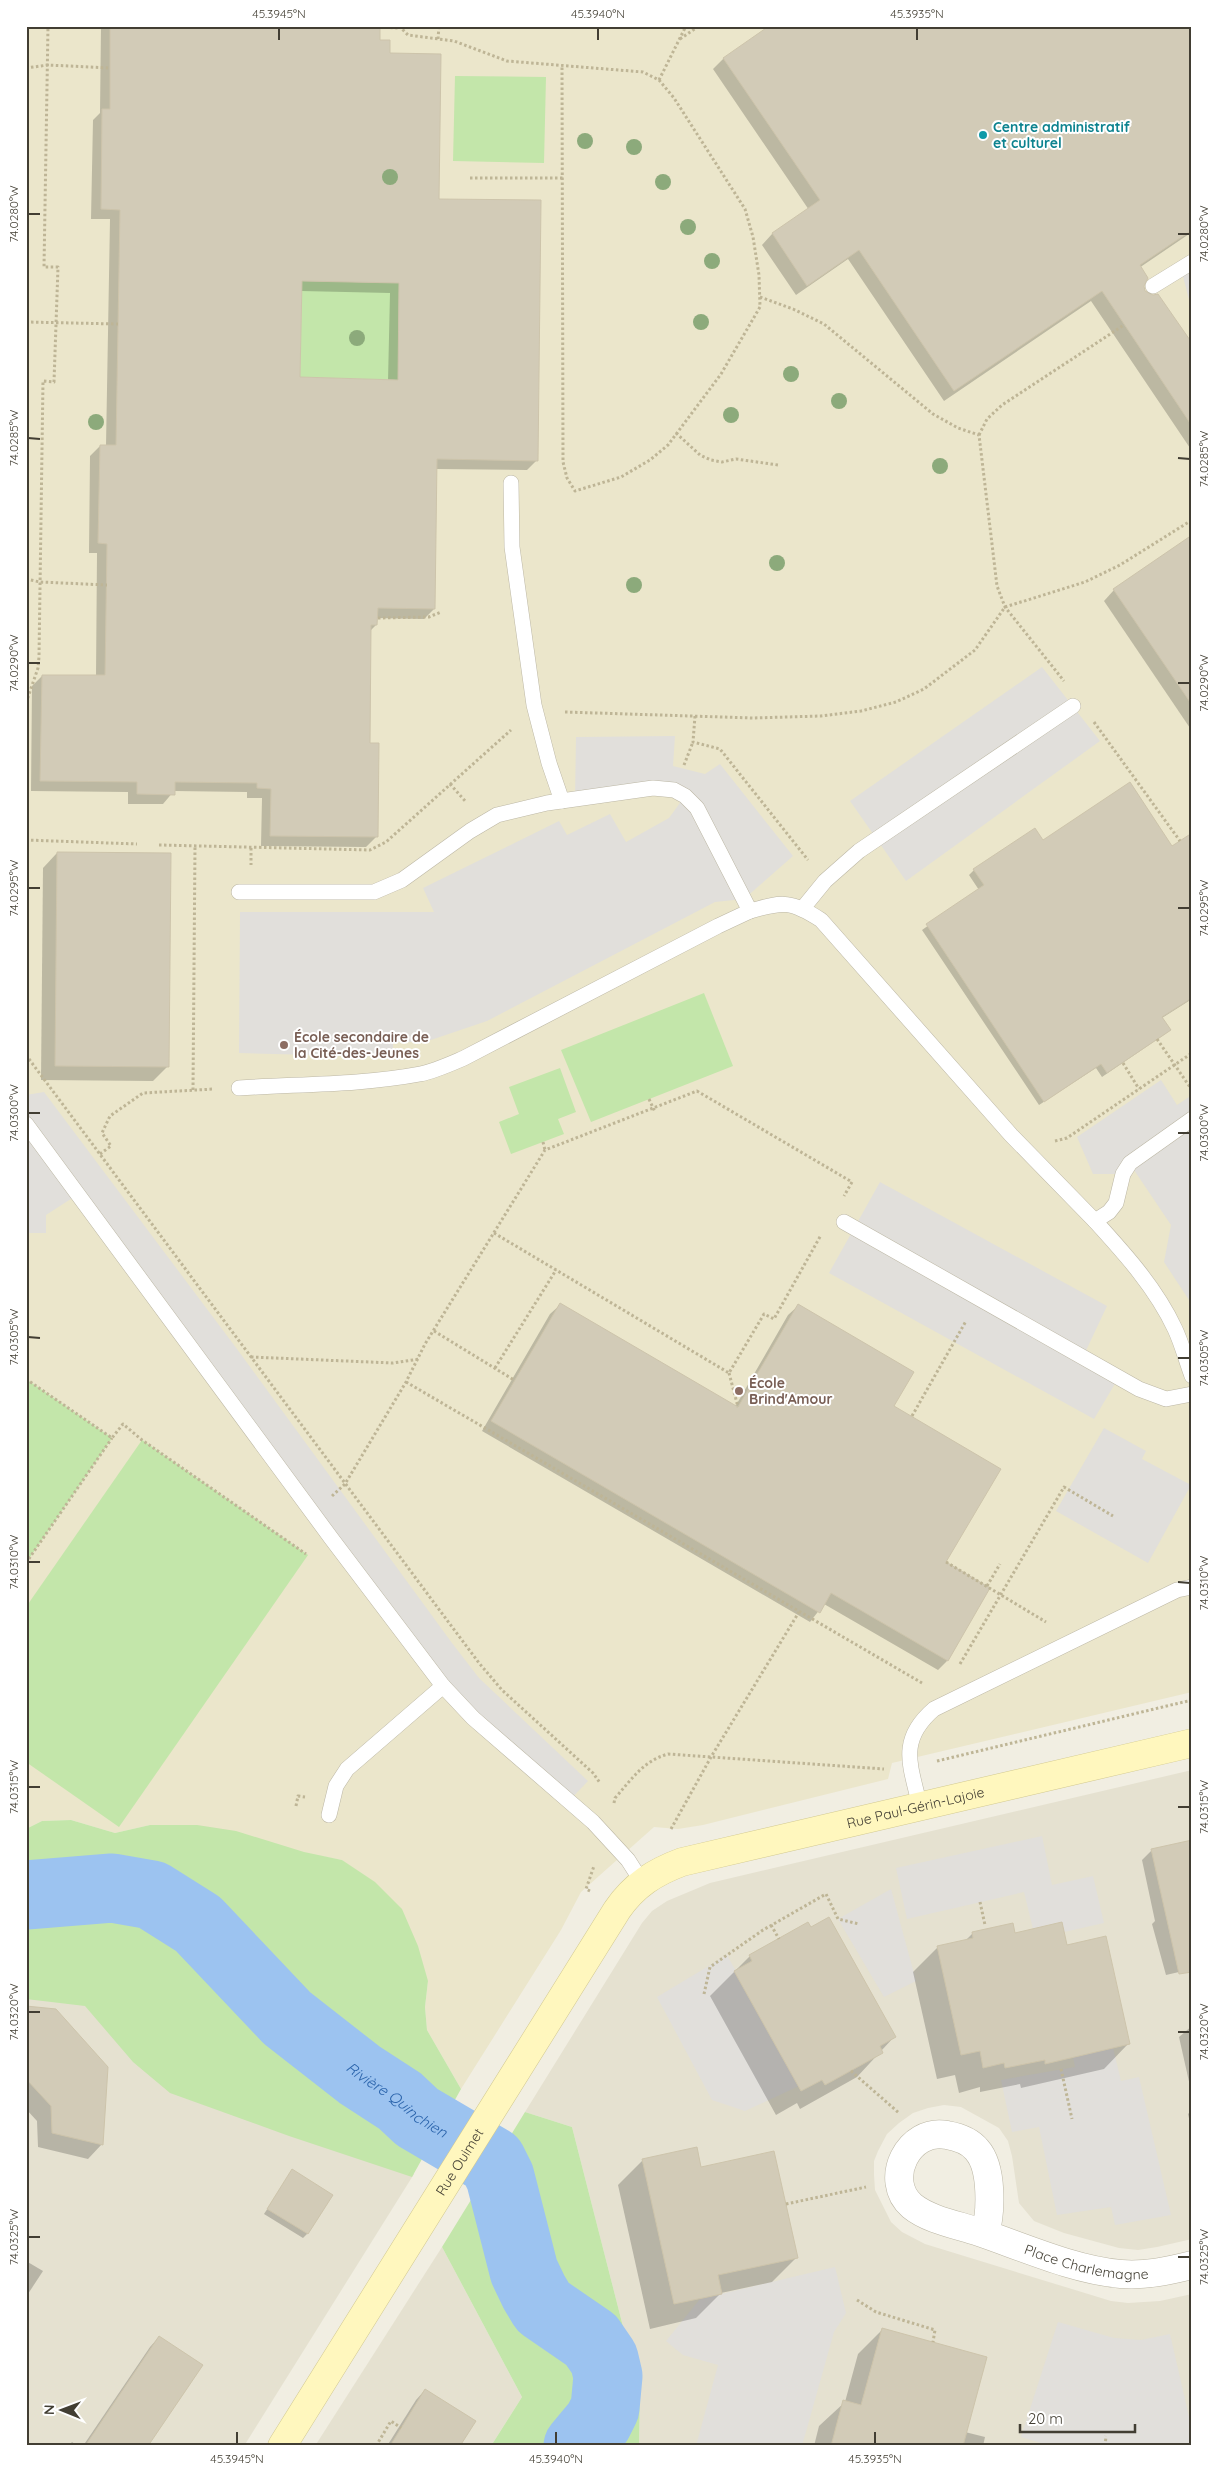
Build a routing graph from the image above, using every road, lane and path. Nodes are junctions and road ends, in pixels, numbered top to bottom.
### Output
1 (48, 26) edge
2 (439, 26) edge
3 (686, 26) edge
4 (699, 26) edge
5 (380, 27) edge
6 (399, 27) edge
7 (438, 39) junction
8 (679, 40) junction
9 (48, 65) junction
10 (562, 66) junction
11 (26, 68) edge
12 (110, 68) dead end
13 (659, 80) junction
14 (470, 178) dead end
15 (563, 178) junction
16 (1192, 262) edge
17 (1154, 286) dead end
18 (760, 297) junction
19 (26, 322) edge
20 (57, 322) junction
21 (118, 324) dead end
22 (1124, 325) dead end
23 (676, 434) junction
24 (979, 435) junction
25 (778, 465) dead end
26 (511, 483) dead end
27 (1192, 520) edge
28 (26, 579) edge
29 (40, 582) junction
30 (107, 585) dead end
31 (1005, 607) junction
32 (441, 612) dead end
33 (378, 618) dead end
34 (1068, 686) dead end
35 (26, 704) edge
36 (1073, 706) dead end
37 (559, 712) dead end
38 (695, 716) junction
39 (1090, 717) dead end
40 (517, 725) dead end
41 (450, 784) junction
42 (461, 795) dead end
43 (562, 801) junction
44 (26, 840) edge
45 (1180, 841) dead end
46 (137, 844) dead end
47 (158, 845) dead end
48 (195, 846) junction
49 (251, 848) junction
50 (812, 864) dead end
51 (251, 868) dead end
52 (239, 892) dead end
53 (803, 908) junction
54 (750, 911) junction
55 (1157, 1039) dead end
56 (1192, 1054) edge
57 (26, 1055) edge
58 (1123, 1062) dead end
59 (1175, 1065) junction
60 (238, 1088) joint
61 (1140, 1089) junction
62 (193, 1090) junction
63 (1192, 1090) edge
64 (649, 1099) dead end
65 (652, 1107) junction
66 (655, 1112) dead end
67 (1192, 1119) edge
68 (26, 1124) edge
69 (1052, 1141) dead end
70 (543, 1142) dead end
71 (32, 1145) edge
72 (545, 1150) junction
73 (100, 1154) junction
74 (838, 1218) junction
75 (1095, 1221) junction
76 (494, 1233) junction
77 (556, 1270) junction
78 (433, 1331) junction
79 (954, 1342) dead end
80 (251, 1357) junction
81 (420, 1359) junction
82 (495, 1368) junction
83 (729, 1373) junction
84 (1192, 1376) edge
85 (26, 1379) edge
86 (514, 1380) dead end
87 (406, 1382) junction
88 (1192, 1394) edge
89 (738, 1407) dead end
90 (912, 1416) dead end
91 (112, 1438) junction
92 (345, 1484) junction
93 (1113, 1516) dead end
94 (331, 1538) junction
95 (946, 1562) dead end
96 (26, 1563) edge
97 (1000, 1564) dead end
98 (987, 1586) junction
99 (1192, 1588) edge
100 (1000, 1595) junction
101 (798, 1612) junction
102 (960, 1665) dead end
103 (926, 1685) dead end
104 (443, 1686) junction
105 (1192, 1700) edge
106 (1192, 1743) edge
107 (711, 1757) junction
108 (937, 1761) dead end
109 (893, 1769) dead end
110 (600, 1784) dead end
111 (615, 1798) dead end
112 (920, 1808) junction
113 (329, 1815) dead end
114 (669, 1833) dead end
115 (642, 1882) junction
116 (980, 1902) dead end
117 (859, 1924) dead end
118 (771, 1925) junction
119 (985, 1925) dead end
120 (779, 1938) dead end
121 (704, 1994) dead end
122 (1061, 2069) dead end
123 (850, 2071) dead end
124 (905, 2119) dead end
125 (1072, 2120) dead end
126 (873, 2186) dead end
127 (786, 2204) dead end
128 (986, 2234) dead end
129 (1192, 2265) edge
130 (857, 2300) dead end
131 (932, 2342) dead end
132 (401, 2428) dead end
133 (1106, 2436) dead end
134 (282, 2446) edge
135 (376, 2446) edge
136 (1105, 2446) edge

1 - 9 path
2 - 7 path
3 - 8 path
4 - 8 path
5 - 6 path
6 - 7 path
7 - 10 path
8 - 13 path
9 - 11 path
9 - 12 path
9 - 20 path
10 - 13 path
10 - 15 path
13 - 18 path
14 - 15 path
15 - 23 path
16 - 17 lane
18 - 23 path
18 - 24 path
19 - 20 path
20 - 21 path
20 - 29 path
22 - 24 path
23 - 25 path
24 - 31 path
26 - 43 lane
27 - 31 path
28 - 29 path
29 - 30 path
29 - 35 path
31 - 34 path
31 - 38 path
32 - 33 path
36 - 53 lane
37 - 38 path
38 - 50 path
39 - 45 path
40 - 41 path
41 - 42 path
41 - 49 path
43 - 52 lane
43 - 54 lane
44 - 46 path
47 - 48 path
48 - 49 path
48 - 62 path
49 - 51 path
53 - 54 lane
53 - 75 lane
54 - 60 lane
55 - 59 path
56 - 59 path
57 - 73 path
58 - 61 path
59 - 61 path
59 - 63 path
60 - 62 path
61 - 69 path
62 - 73 path
64 - 65 path
65 - 66 path
65 - 72 path
65 - 74 path
67 - 75 lane
68 - 71 lane
70 - 72 path
71 - 94 lane
72 - 76 path
73 - 80 path
74 - 83 path
74 - 88 lane
75 - 84 lane
76 - 77 path
76 - 78 path
77 - 82 path
77 - 83 path
78 - 81 path
78 - 82 path
79 - 90 path
80 - 81 path
80 - 92 path
81 - 87 path
82 - 86 path
83 - 89 path
85 - 91 path
87 - 92 path
87 - 101 path
91 - 94 path
91 - 96 path
92 - 110 path
93 - 100 path
94 - 104 lane
95 - 98 path
97 - 98 path
98 - 100 path
99 - 112 lane
100 - 102 path
101 - 103 path
101 - 107 path
104 - 113 lane
104 - 115 lane
105 - 108 path
106 - 112 street, Rue Paul-Gérin-Lajoie
107 - 109 path
107 - 111 path
107 - 114 path
112 - 115 street, Rue Paul-Gérin-Lajoie
115 - 134 street, Rue Ouimet
116 - 119 path
117 - 118 path
118 - 120 path
118 - 121 path
122 - 125 path
123 - 124 path
126 - 127 path
128 - 129 street, Place Charlemagne
130 - 131 path
132 - 135 path
133 - 136 path

